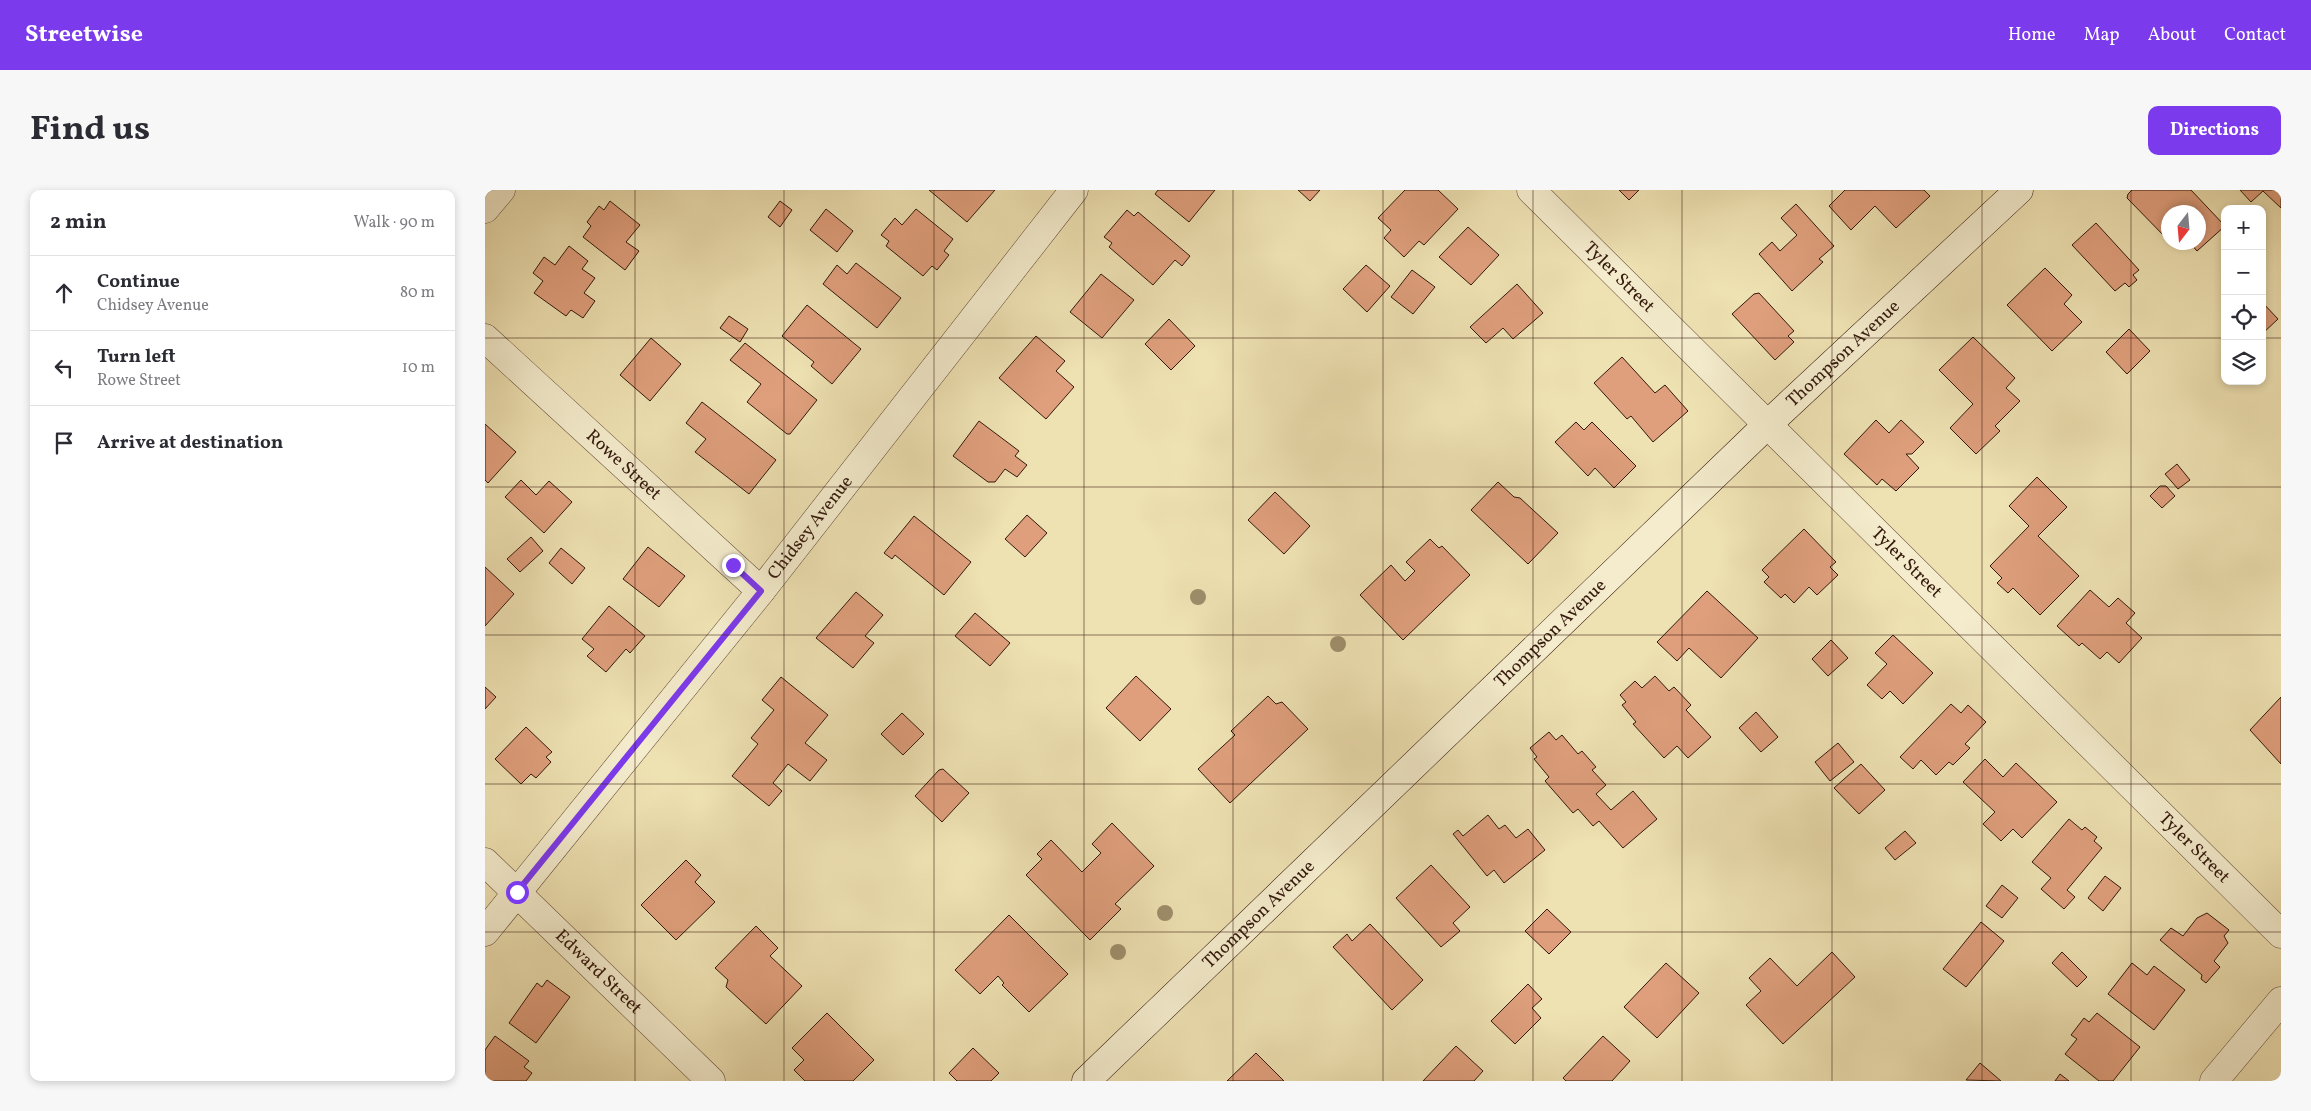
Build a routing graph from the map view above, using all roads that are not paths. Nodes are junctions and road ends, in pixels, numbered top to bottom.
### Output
1 (501, 190) edge
2 (1074, 190) edge
3 (1531, 190) edge
4 (2019, 190) edge
5 (485, 209) edge
6 (485, 338) edge
7 (1768, 424) junction
8 (761, 591) junction
9 (485, 862) edge
10 (517, 892) junction
11 (485, 932) edge
12 (2281, 934) edge
13 (2281, 1001) edge
14 (711, 1081) edge
15 (1086, 1081) edge
16 (2214, 1081) edge

1 - 5 street
2 - 8 street, Chidsey Avenue
3 - 7 street, Tyler Street
4 - 7 street, Thompson Avenue
6 - 8 street, Rowe Street
7 - 12 street, Tyler Street
7 - 15 street, Thompson Avenue
8 - 10 street, Chidsey Avenue
9 - 10 street, Edward Street
10 - 11 street, Chidsey Avenue
10 - 14 street, Edward Street
13 - 16 street

